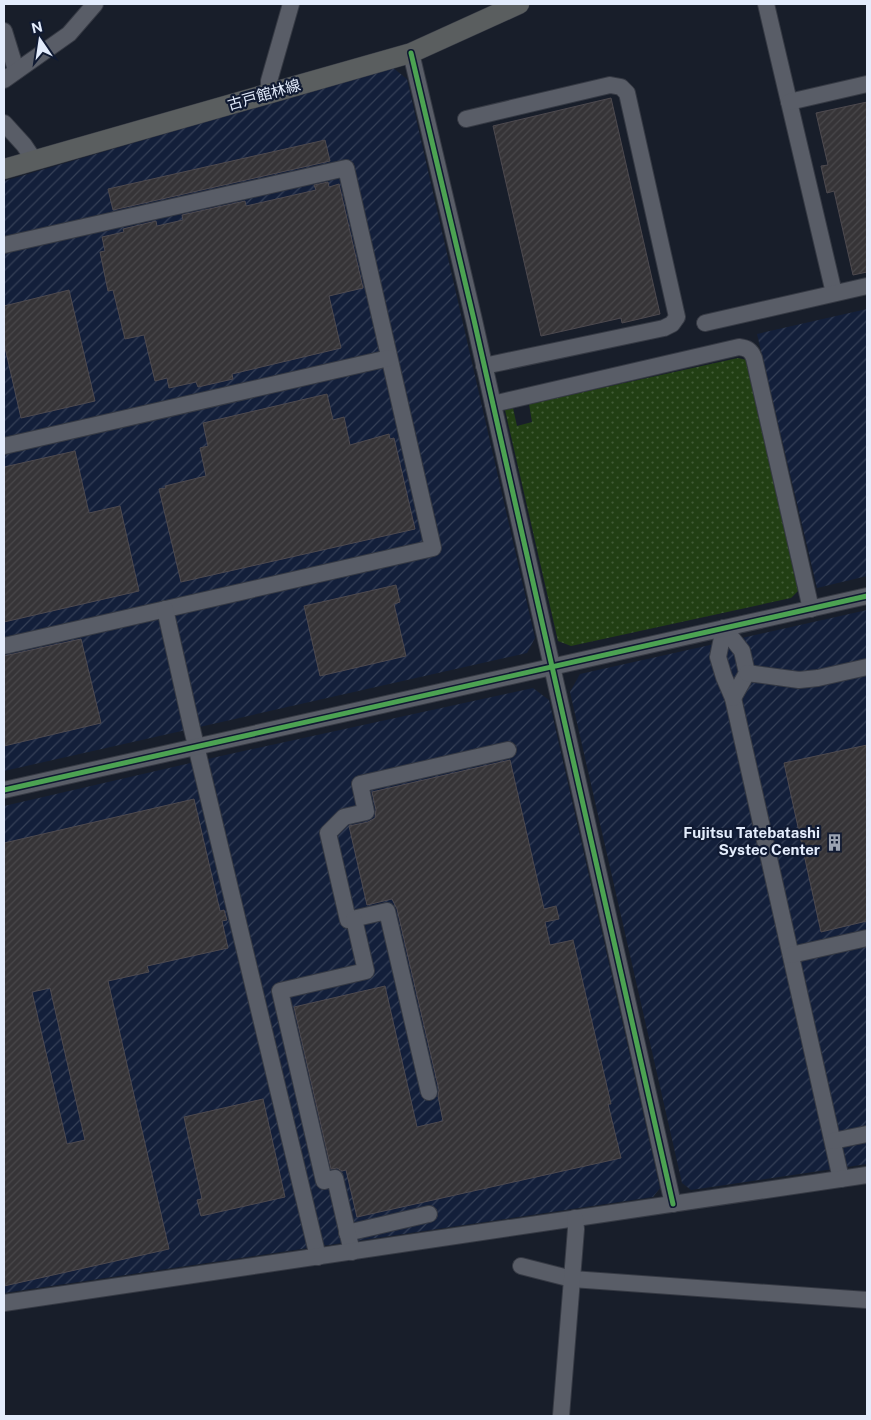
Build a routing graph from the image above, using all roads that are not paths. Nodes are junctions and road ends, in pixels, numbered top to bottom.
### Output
1 (95, 4) edge
2 (291, 4) edge
3 (519, 4) edge
4 (766, 4) edge
5 (4, 31) edge
6 (411, 53) junction
7 (10, 75) edge
8 (867, 84) edge
9 (269, 94) junction
10 (789, 102) junction
11 (466, 119) dead end
12 (4, 123) edge
13 (34, 160) junction
14 (4, 169) edge
15 (4, 245) edge
16 (867, 286) edge
17 (834, 294) junction
18 (705, 323) dead end
19 (389, 358) junction
20 (484, 366) junction
21 (493, 404) junction
22 (4, 446) edge
23 (867, 596) edge
24 (165, 609) junction
25 (811, 609) junction
26 (724, 628) junction
27 (4, 646) edge
28 (552, 667) junction
29 (867, 667) edge
30 (748, 673) junction
31 (733, 698) junction
32 (196, 746) junction
33 (508, 750) dead end
34 (4, 790) edge
35 (354, 919) junction
36 (867, 938) edge
37 (791, 955) junction
38 (429, 1092) dead end
39 (867, 1134) edge
40 (833, 1141) junction
41 (867, 1175) edge
42 (841, 1179) junction
43 (672, 1204) junction
44 (428, 1214) dead end
45 (575, 1218) junction
46 (347, 1233) junction
47 (352, 1252) junction
48 (318, 1257) junction
49 (521, 1266) dead end
50 (572, 1279) junction
51 (867, 1300) edge
52 (4, 1303) edge
53 (561, 1416) edge

1 - 7 street
2 - 9 street
3 - 6 main road, 古戸館林線
4 - 10 street
5 - 7 street
6 - 9 main road, 古戸館林線
6 - 20 street
8 - 10 street
9 - 13 main road, 古戸館林線
10 - 17 street
11 - 20 street
12 - 13 street
13 - 14 main road, 古戸館林線
15 - 19 street
16 - 17 street
17 - 18 street
19 - 22 street
19 - 24 street
20 - 21 street
21 - 25 street
21 - 28 street
23 - 25 street
24 - 27 street
24 - 32 street
25 - 26 street
26 - 28 street
26 - 30 street
26 - 31 street
28 - 32 street
28 - 43 street
29 - 30 street
30 - 31 street
31 - 37 street
32 - 34 street
32 - 48 street
33 - 35 street
35 - 38 street
35 - 46 street
36 - 37 street
37 - 40 street
39 - 40 street
40 - 42 street
41 - 42 street
42 - 43 street
43 - 45 street
44 - 46 street
45 - 47 street
45 - 50 street
46 - 47 street
47 - 48 street
48 - 52 street
49 - 50 street
50 - 51 street
50 - 53 street

